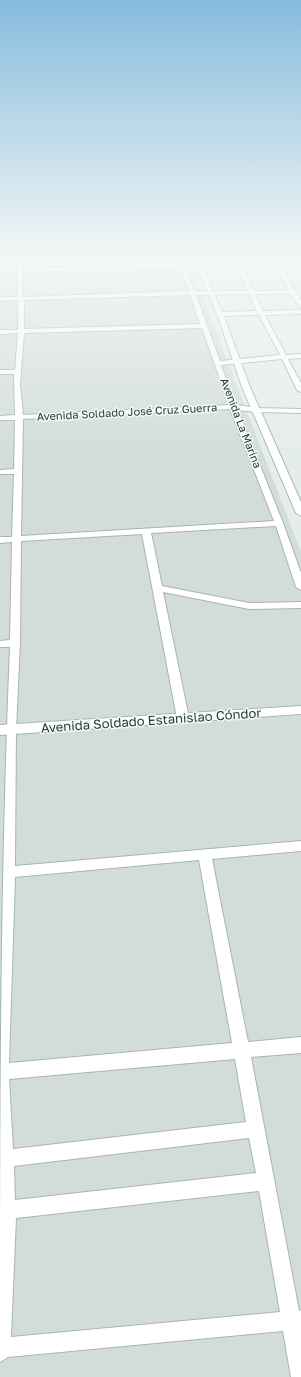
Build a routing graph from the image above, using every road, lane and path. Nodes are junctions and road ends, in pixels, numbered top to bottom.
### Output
1 (21, 323) edge
2 (223, 323) edge
3 (266, 323) edge
4 (204, 326) joint
5 (21, 331) junction
6 (0, 332) edge
7 (301, 356) edge
8 (285, 357) junction
9 (237, 360) junction
10 (218, 362) junction
11 (0, 372) edge
12 (18, 372) junction
13 (301, 390) edge
14 (233, 407) junction
15 (257, 410) junction
16 (301, 411) edge
17 (19, 417) junction
18 (0, 418) edge
19 (17, 471) junction
20 (0, 472) edge
21 (298, 498) edge
22 (301, 513) edge
23 (279, 522) junction
24 (146, 532) junction
25 (0, 540) edge
26 (16, 540) junction
27 (301, 587) edge
28 (157, 588) junction
29 (301, 605) edge
30 (15, 643) junction
31 (0, 644) edge
32 (301, 710) edge
33 (183, 718) junction
34 (5, 730) edge
35 (5, 766) edge
36 (301, 846) edge
37 (204, 854) junction
38 (8, 872) junction
39 (301, 1045) edge
40 (243, 1050) junction
41 (0, 1072) edge
42 (255, 1129) junction
43 (4, 1159) junction
44 (266, 1181) junction
45 (3, 1211) edge
46 (296, 1321) edge
47 (0, 1348) edge
48 (0, 1352) edge
49 (300, 1377) edge

1 - 5 street
2 - 9 street, Avenida La Marina
3 - 8 street
4 - 5 street
4 - 10 street, Avenida La Marina
5 - 6 street
5 - 12 street
7 - 8 street
8 - 9 street
8 - 13 street
9 - 10 street
9 - 15 street, Avenida La Marina
10 - 14 street, Avenida La Marina
11 - 12 street
12 - 17 street
14 - 15 street, Avenida Soldado José Cruz Guerra
14 - 17 street, Avenida Soldado José Cruz Guerra
14 - 23 street, Avenida La Marina
15 - 16 street, Avenida Soldado José Cruz Guerra
15 - 21 street, Avenida La Marina
17 - 18 street, Avenida Soldado José Cruz Guerra
17 - 19 street
19 - 20 street
19 - 26 street
21 - 22 street, Avenida La Marina
23 - 24 street
23 - 27 street, Avenida La Marina
24 - 26 street
24 - 28 street
25 - 26 street
26 - 30 street
28 - 29 street
28 - 33 street
30 - 31 street
30 - 34 street
32 - 33 street, Avenida Soldado Estanislao Cóndor
33 - 34 street, Avenida Soldado Estanislao Cóndor
34 - 35 street
35 - 38 street
36 - 37 street
37 - 38 street
37 - 40 street
38 - 41 street
39 - 40 street
40 - 41 street
40 - 42 street
41 - 43 street
42 - 43 street
42 - 44 street
43 - 45 street
44 - 45 street
44 - 46 street
45 - 47 street
46 - 47 street
46 - 49 street
47 - 48 street

